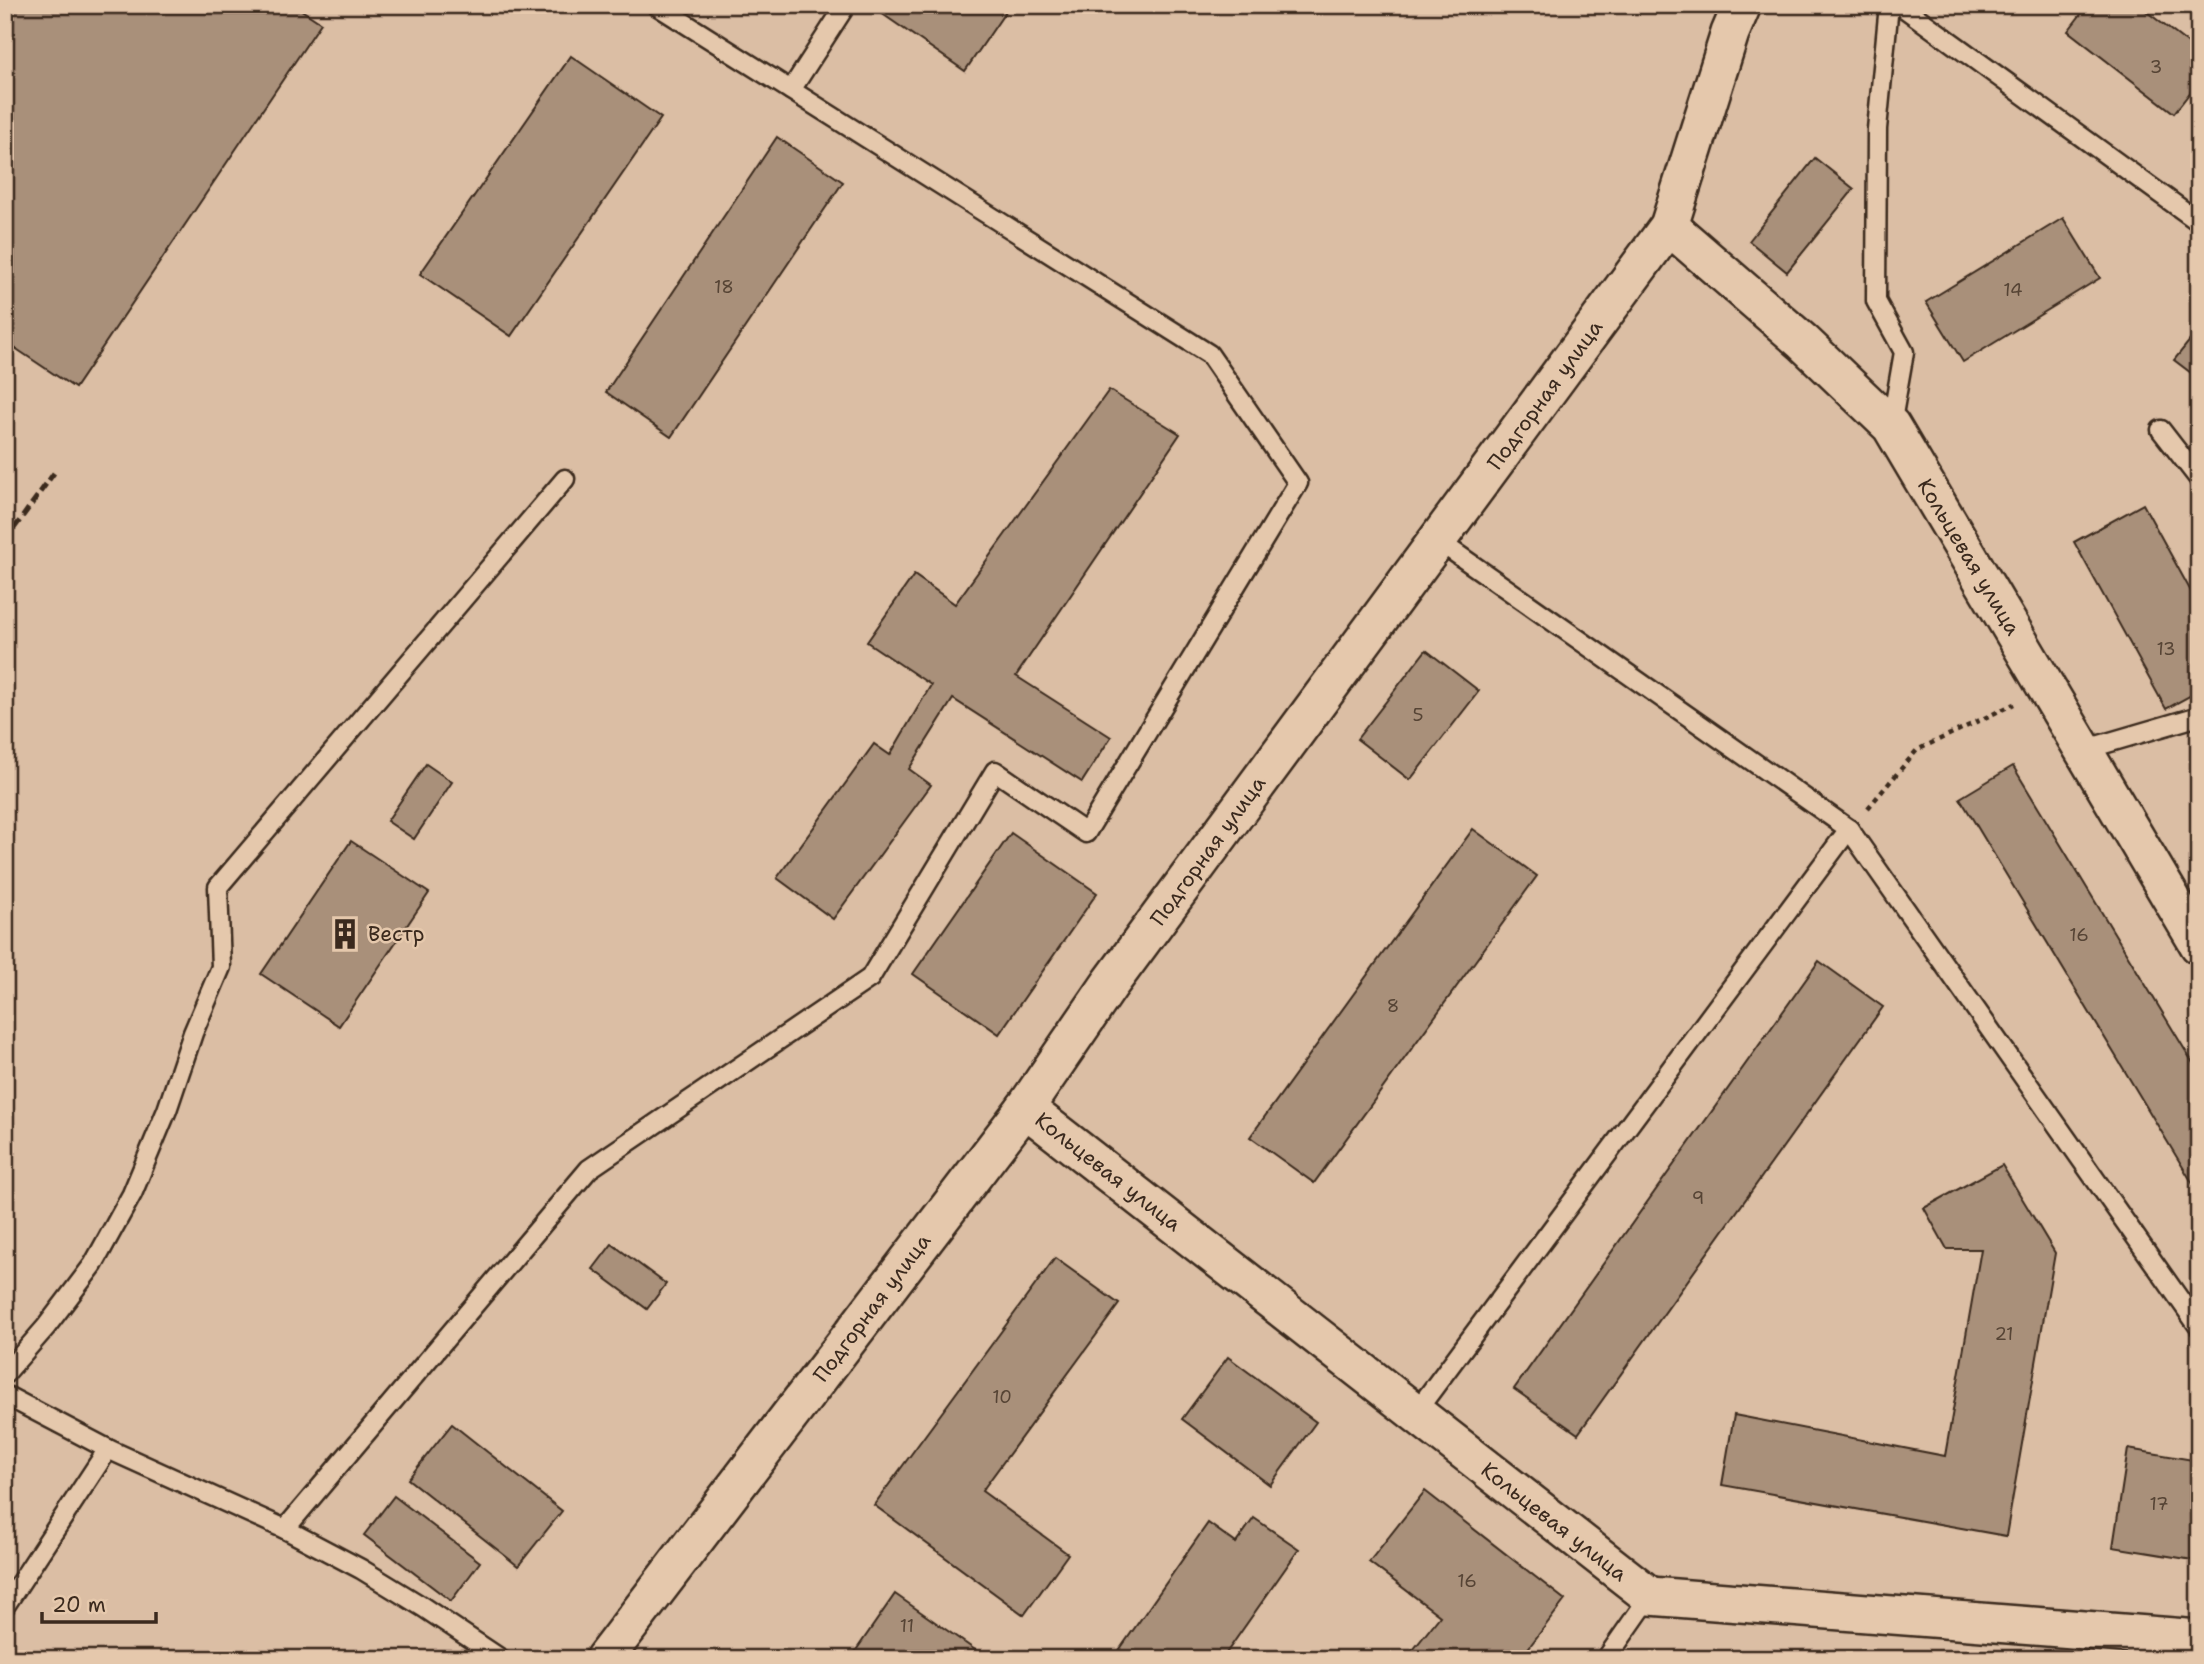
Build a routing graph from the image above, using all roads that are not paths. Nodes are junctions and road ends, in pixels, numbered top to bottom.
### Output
1 (656, 5) edge
2 (846, 5) edge
3 (1742, 5) edge
4 (1889, 5) edge
5 (1900, 5) edge
6 (791, 90) junction
7 (2199, 222) edge
8 (1670, 226) junction
9 (1891, 426) junction
10 (2161, 430) dead end
11 (565, 479) dead end
12 (2199, 479) edge
13 (1437, 540) junction
14 (2199, 716) edge
15 (2083, 750) junction
16 (1849, 829) junction
17 (2199, 945) edge
18 (1025, 1108) junction
19 (2199, 1327) edge
20 (5, 1374) edge
21 (5, 1395) edge
22 (1415, 1413) junction
23 (107, 1449) junction
24 (285, 1529) junction
25 (1650, 1596) junction
26 (5, 1606) edge
27 (2199, 1639) edge
28 (2161, 1647) edge
29 (501, 1659) edge
30 (604, 1659) edge
31 (1606, 1659) edge

1 - 6 lane
2 - 6 lane
3 - 8 street, Подгорная улица
4 - 9 lane
5 - 7 lane
6 - 24 lane
8 - 9 street, Кольцевая улица
8 - 13 street, Подгорная улица
9 - 15 street, Кольцевая улица
10 - 12 lane
11 - 20 lane
13 - 16 lane
13 - 18 street, Подгорная улица
14 - 15 lane
15 - 17 street, Кольцевая улица
16 - 19 lane
16 - 22 lane
18 - 22 street, Кольцевая улица
18 - 30 street, Подгорная улица
21 - 23 lane
22 - 25 street, Кольцевая улица
23 - 24 lane
23 - 26 lane
24 - 29 lane
25 - 28 street
25 - 31 lane
27 - 28 street

